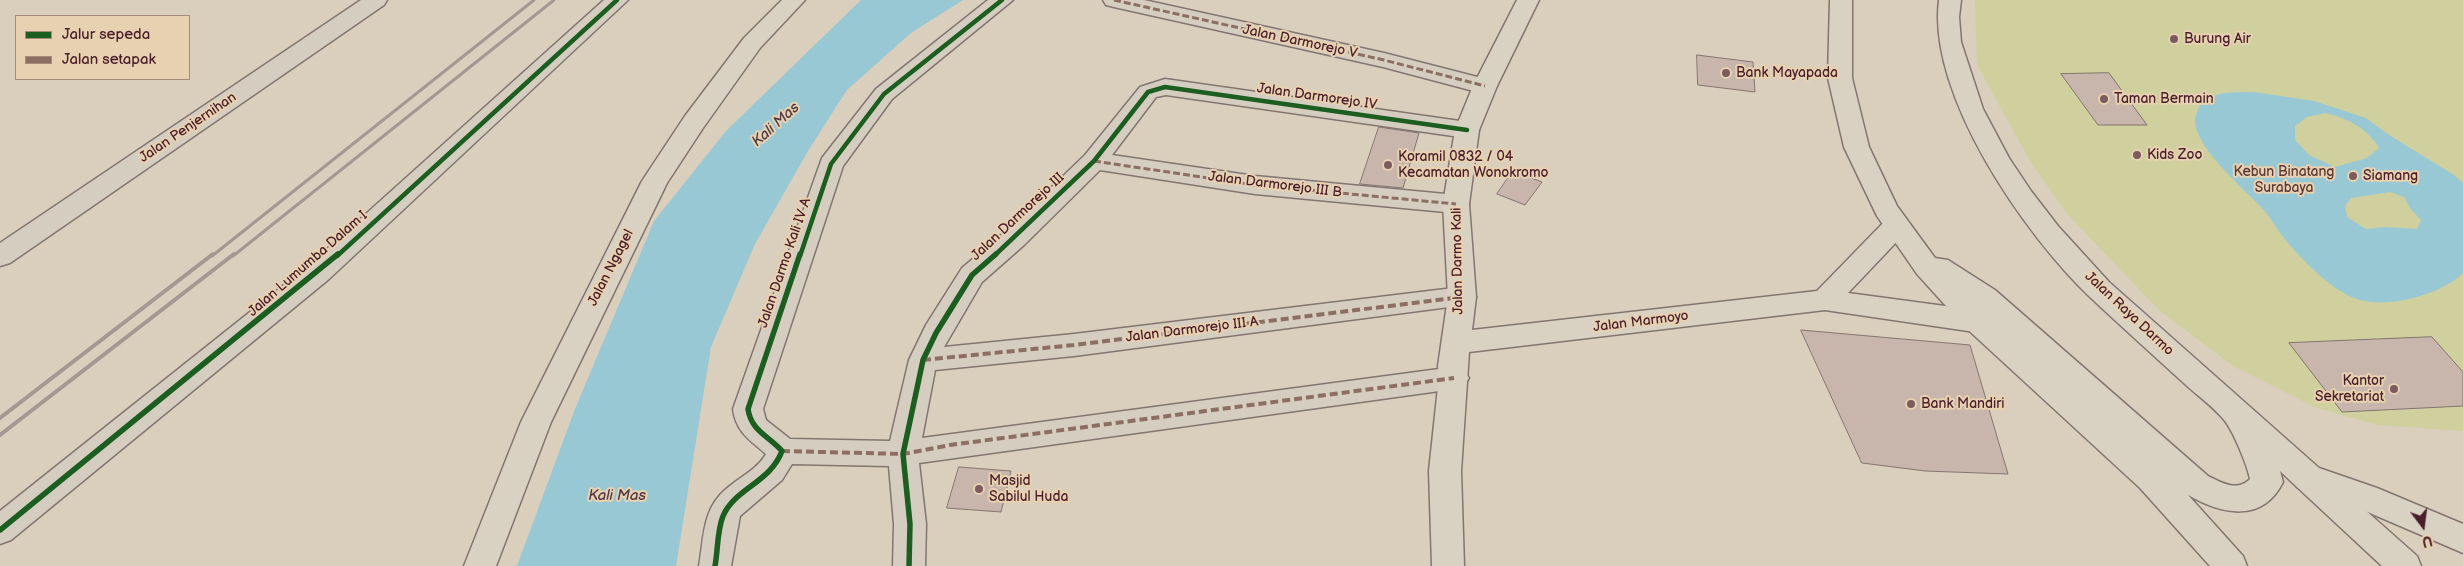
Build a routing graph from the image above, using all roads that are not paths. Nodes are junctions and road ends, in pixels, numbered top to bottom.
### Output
1 (376, 0) edge
2 (618, 0) edge
3 (794, 0) edge
4 (1002, 0) edge
5 (1114, 0) edge
6 (1528, 0) edge
7 (1843, 4) edge
8 (1943, 6) edge
9 (1485, 86) junction
10 (1165, 87) joint
11 (1467, 130) junction
12 (1094, 161) junction
13 (1456, 204) junction
14 (1895, 227) junction
15 (1916, 254) junction
16 (0, 256) edge
17 (1462, 297) junction
18 (1825, 300) junction
19 (1975, 321) junction
20 (1458, 342) junction
21 (922, 360) junction
22 (1454, 378) junction
23 (2235, 411) junction
24 (782, 451) junction
25 (903, 454) junction
26 (2308, 478) junction
27 (0, 530) edge
28 (2463, 539) edge
29 (480, 566) edge
30 (716, 566) edge
31 (909, 566) edge
32 (1448, 566) edge
33 (2231, 566) edge
34 (2405, 566) edge

1 - 16 street, Jalan Penjernihan
2 - 27 street, Jalan Lumumba Dalam I
3 - 29 main road, Jalan Ngagel
4 - 24 street, Jalan Darmo Kali IV A
5 - 9 street, Jalan Darmorejo V
6 - 9 main road, Jalan Darmo Kali
7 - 14 main road
8 - 23 main road, Jalan Raya Darmo
9 - 11 main road, Jalan Darmo Kali
10 - 11 street, Jalan Darmorejo IV
10 - 12 street, Jalan Darmorejo III
11 - 13 main road, Jalan Darmo Kali
12 - 13 street, Jalan Darmorejo III B
12 - 21 street, Jalan Darmorejo III
13 - 17 main road, Jalan Darmo Kali
14 - 15 main road
14 - 18 main road
15 - 19 main road
15 - 23 main road
17 - 20 main road, Jalan Darmo Kali
17 - 21 street, Jalan Darmorejo III A
18 - 19 main road, Jalan Marmoyo
18 - 20 main road, Jalan Marmoyo
19 - 33 main road
20 - 22 main road, Jalan Darmo Kali
21 - 25 street, Jalan Darmorejo III
22 - 25 street
22 - 32 main road, Jalan Darmo Kali
23 - 26 main road, Jalan Raya Darmo
24 - 25 street
24 - 30 street
25 - 31 street, Jalan Darmorejo III
26 - 28 main road
26 - 34 main road, Jalan Raya Darmo

